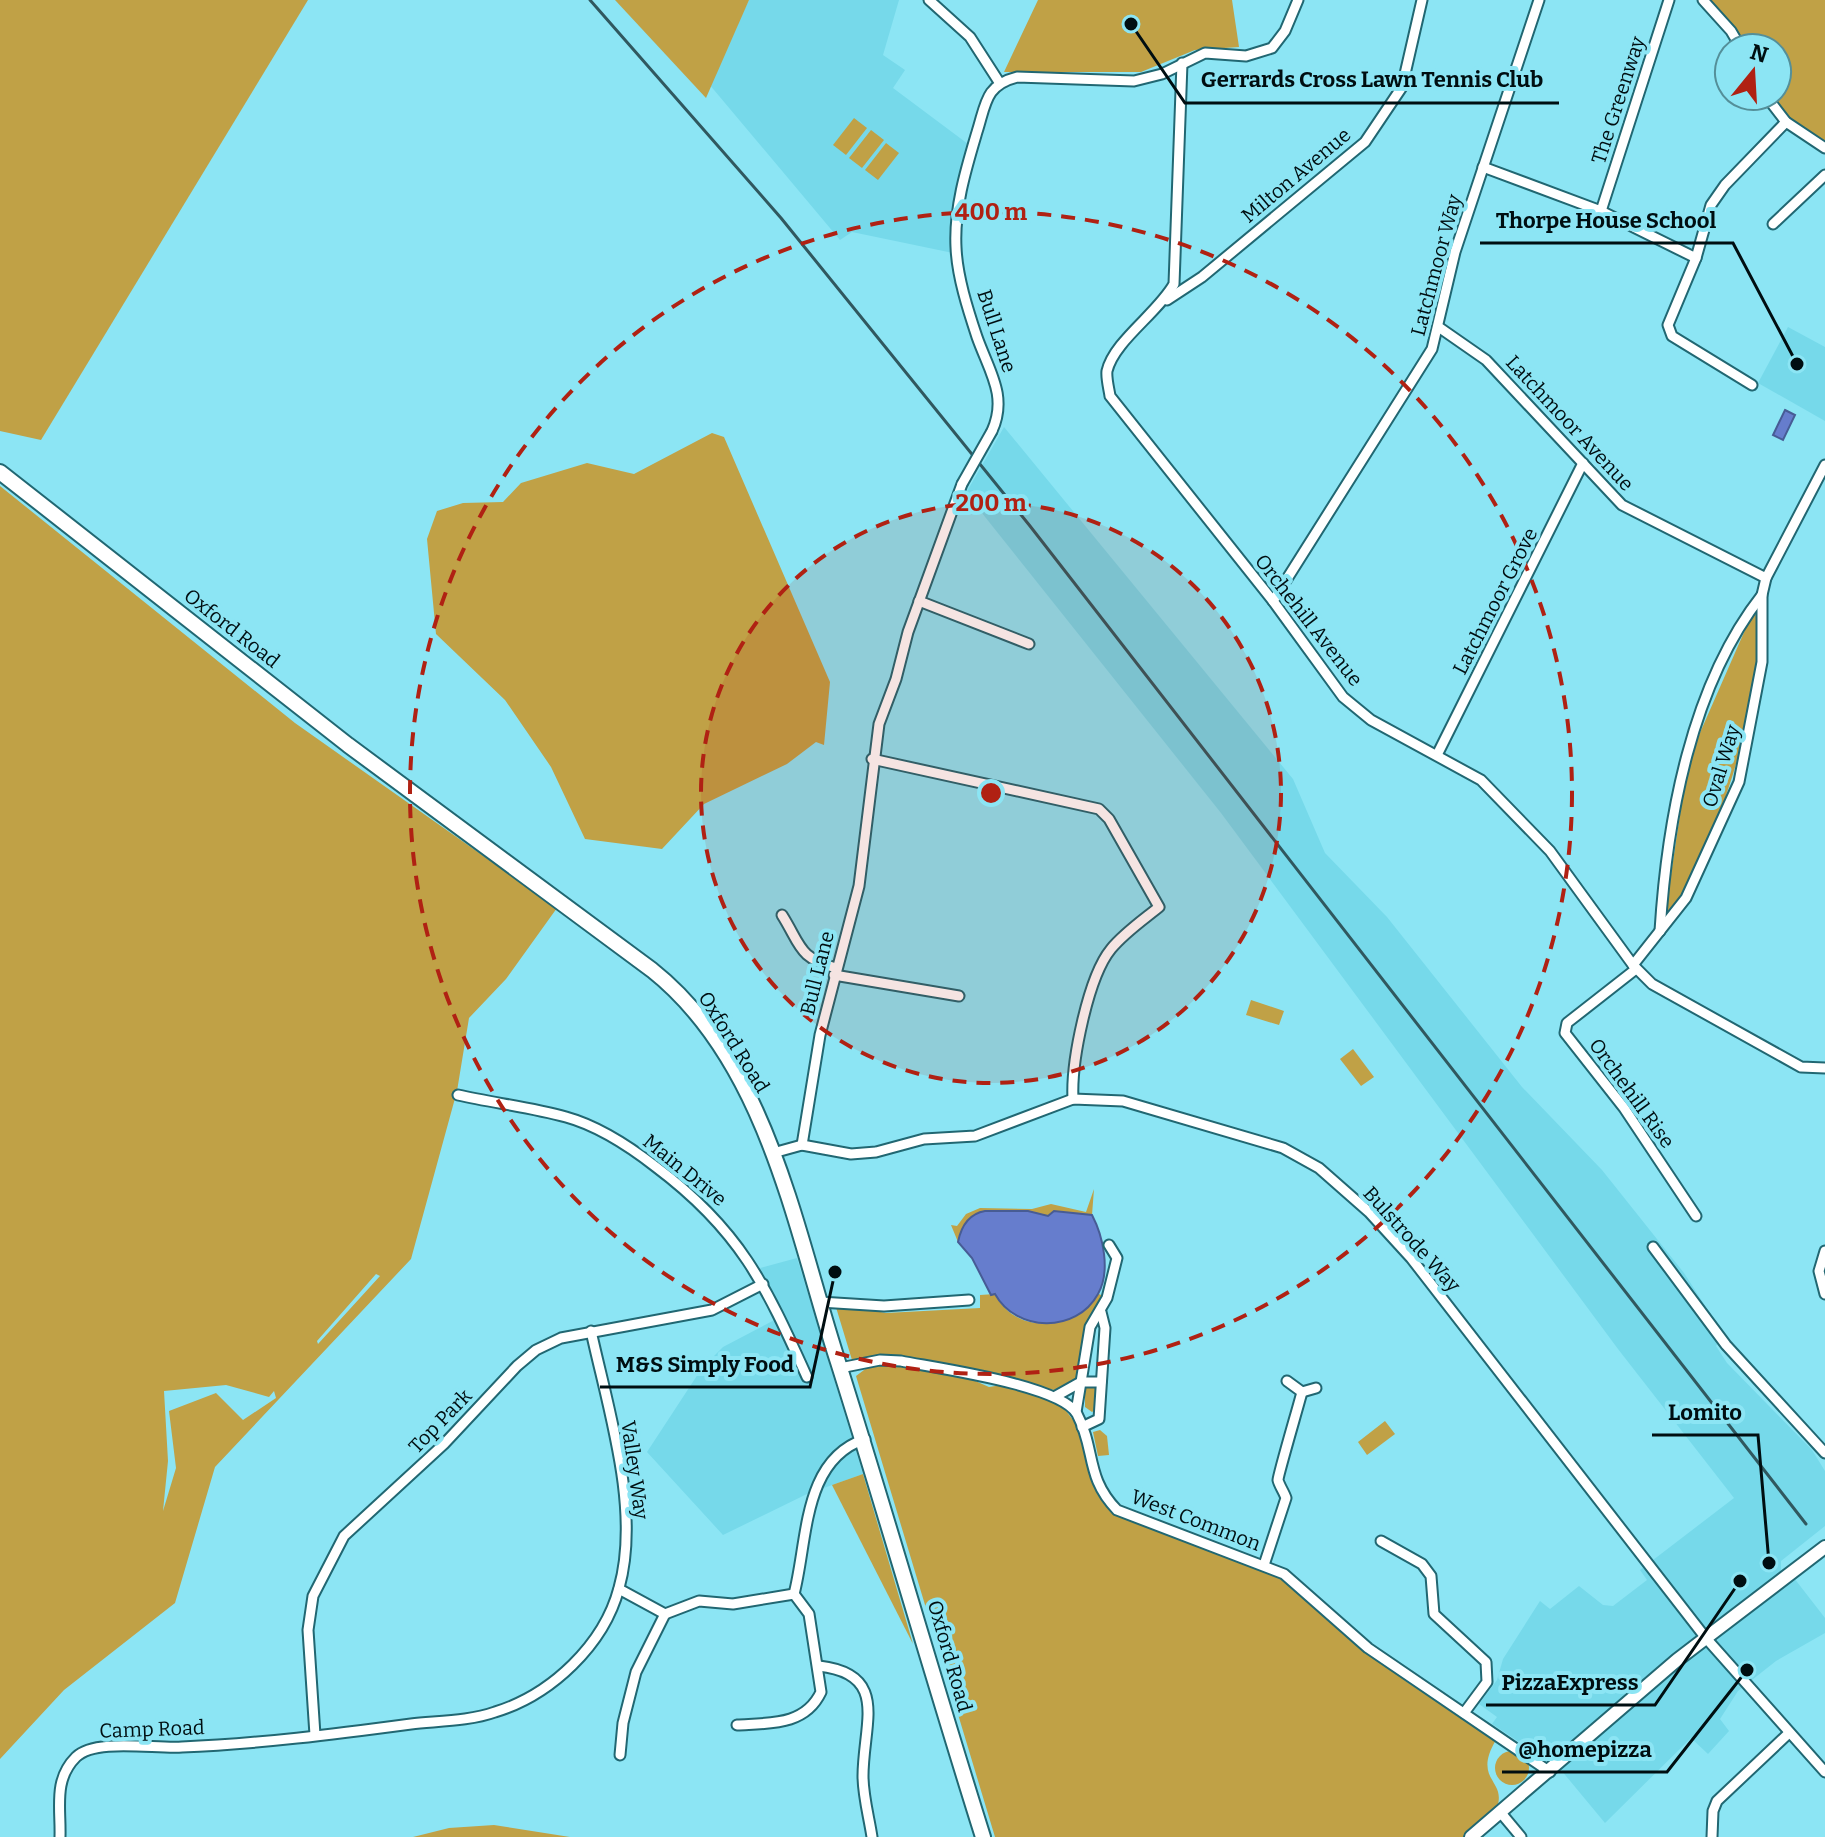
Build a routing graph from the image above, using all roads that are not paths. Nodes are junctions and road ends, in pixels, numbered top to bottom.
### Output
1 (929, 0) edge
2 (1298, 0) edge
3 (1422, 0) edge
4 (1539, 0) edge
5 (1669, 0) edge
6 (1703, 0) edge
7 (1732, 32) edge
8 (1182, 63) junction
9 (999, 82) junction
10 (1778, 112) edge
11 (1786, 122) junction
12 (1825, 148) edge
13 (1483, 167) junction
14 (1825, 175) edge
15 (1601, 211) junction
16 (1773, 224) dead end
17 (1696, 258) junction
18 (1177, 269) junction
19 (1202, 277) junction
20 (1165, 301) junction
21 (1440, 328) junction
22 (1752, 385) dead end
23 (1583, 463) junction
24 (1825, 465) edge
25 (0, 472) edge
26 (1766, 578) junction
27 (1762, 595) junction
28 (919, 601) junction
29 (1273, 601) junction
30 (1029, 644) dead end
31 (1437, 755) junction
32 (872, 759) junction
33 (782, 915) dead end
34 (1660, 931) junction
35 (1635, 967) junction
36 (835, 971) junction
37 (959, 996) dead end
38 (1825, 1068) edge
39 (458, 1095) dead end
40 (1073, 1099) junction
41 (802, 1145) junction
42 (773, 1153) junction
43 (1696, 1216) dead end
44 (1109, 1245) dead end
45 (1653, 1247) dead end
46 (1825, 1251) edge
47 (763, 1284) junction
48 (1825, 1294) edge
49 (969, 1300) dead end
50 (820, 1302) junction
51 (1101, 1312) junction
52 (591, 1331) junction
53 (1085, 1355) junction
54 (1102, 1356) junction
55 (840, 1368) junction
56 (807, 1377) dead end
57 (1287, 1381) dead end
58 (1081, 1382) junction
59 (1101, 1382) junction
60 (1316, 1388) dead end
61 (1302, 1392) junction
62 (1056, 1396) junction
63 (1076, 1412) junction
64 (1082, 1427) junction
65 (865, 1439) junction
66 (1825, 1453) edge
67 (1381, 1541) dead end
68 (1825, 1547) edge
69 (1264, 1565) junction
70 (619, 1589) junction
71 (794, 1594) junction
72 (665, 1614) junction
73 (1705, 1637) junction
74 (819, 1666) junction
75 (1464, 1713) junction
76 (737, 1725) dead end
77 (1789, 1733) junction
78 (315, 1735) junction
79 (620, 1755) dead end
80 (1550, 1772) junction
81 (1825, 1772) edge
82 (1501, 1813) junction
83 (60, 1837) edge
84 (872, 1837) edge
85 (983, 1837) edge
86 (1471, 1837) edge
87 (1521, 1837) edge
88 (1712, 1837) edge

1 - 9 street
2 - 8 street
3 - 19 street, Milton Avenue
4 - 13 street, Latchmoor Way
5 - 15 street, The Greenway
6 - 7 street
8 - 9 street
8 - 18 street, Orchehill Avenue
9 - 28 street, Bull Lane, bridge
10 - 11 street
11 - 12 street
11 - 17 street
13 - 15 street
13 - 21 street, Latchmoor Way
14 - 16 street
15 - 17 street
17 - 22 street
18 - 19 street
18 - 20 street, Orchehill Avenue
19 - 20 street, Milton Avenue
20 - 29 street, Orchehill Avenue
21 - 23 street, Latchmoor Avenue
21 - 29 street, Latchmoor Way
23 - 26 street, Latchmoor Avenue
23 - 31 street, Latchmoor Grove
24 - 26 street, Oval Way
25 - 42 main road, Oxford Road
26 - 27 street, Oval Way
27 - 34 street, Oval Way
27 - 34 street, Oval Way
28 - 30 street
28 - 32 street, Bull Lane
29 - 31 street, Orchehill Avenue
31 - 35 street, Orchehill Avenue
32 - 36 street, Bull Lane
32 - 40 street
33 - 36 street
34 - 35 street, Oval Way
35 - 38 street, Orchehill Avenue
35 - 43 street, Orchehill Rise
36 - 37 street
36 - 41 street, Bull Lane
39 - 47 street, Main Drive
40 - 41 street, Bulstrode Way
40 - 73 street, Bulstrode Way
41 - 42 street, Bulstrode Way
42 - 50 main road, Oxford Road
44 - 51 street
45 - 66 street
46 - 48 street
47 - 52 street, Top Park
47 - 56 street, Main Drive
49 - 50 street
50 - 55 main road, Oxford Road
51 - 53 street
51 - 54 street
52 - 70 street, Valley Way
52 - 78 street, Top Park
53 - 54 street
53 - 58 street
54 - 59 street
55 - 62 street, West Common
55 - 65 main road, Oxford Road
57 - 61 street
58 - 59 street
58 - 62 street
58 - 63 street
59 - 64 street
60 - 61 street
61 - 69 street
62 - 63 street, West Common
63 - 64 street, West Common
64 - 69 street, West Common
65 - 71 street
65 - 85 main road, Oxford Road
67 - 75 street
68 - 73 main road
69 - 75 street, West Common
70 - 72 street
70 - 78 street, Valley Way
71 - 72 street
71 - 74 street
72 - 79 street
73 - 77 street, Bulstrode Way
73 - 80 main road
74 - 76 street
74 - 84 street
75 - 80 street, West Common
77 - 81 street, Bulstrode Way
77 - 88 street
78 - 83 street, Camp Road
80 - 82 main road
82 - 86 main road
82 - 87 street

